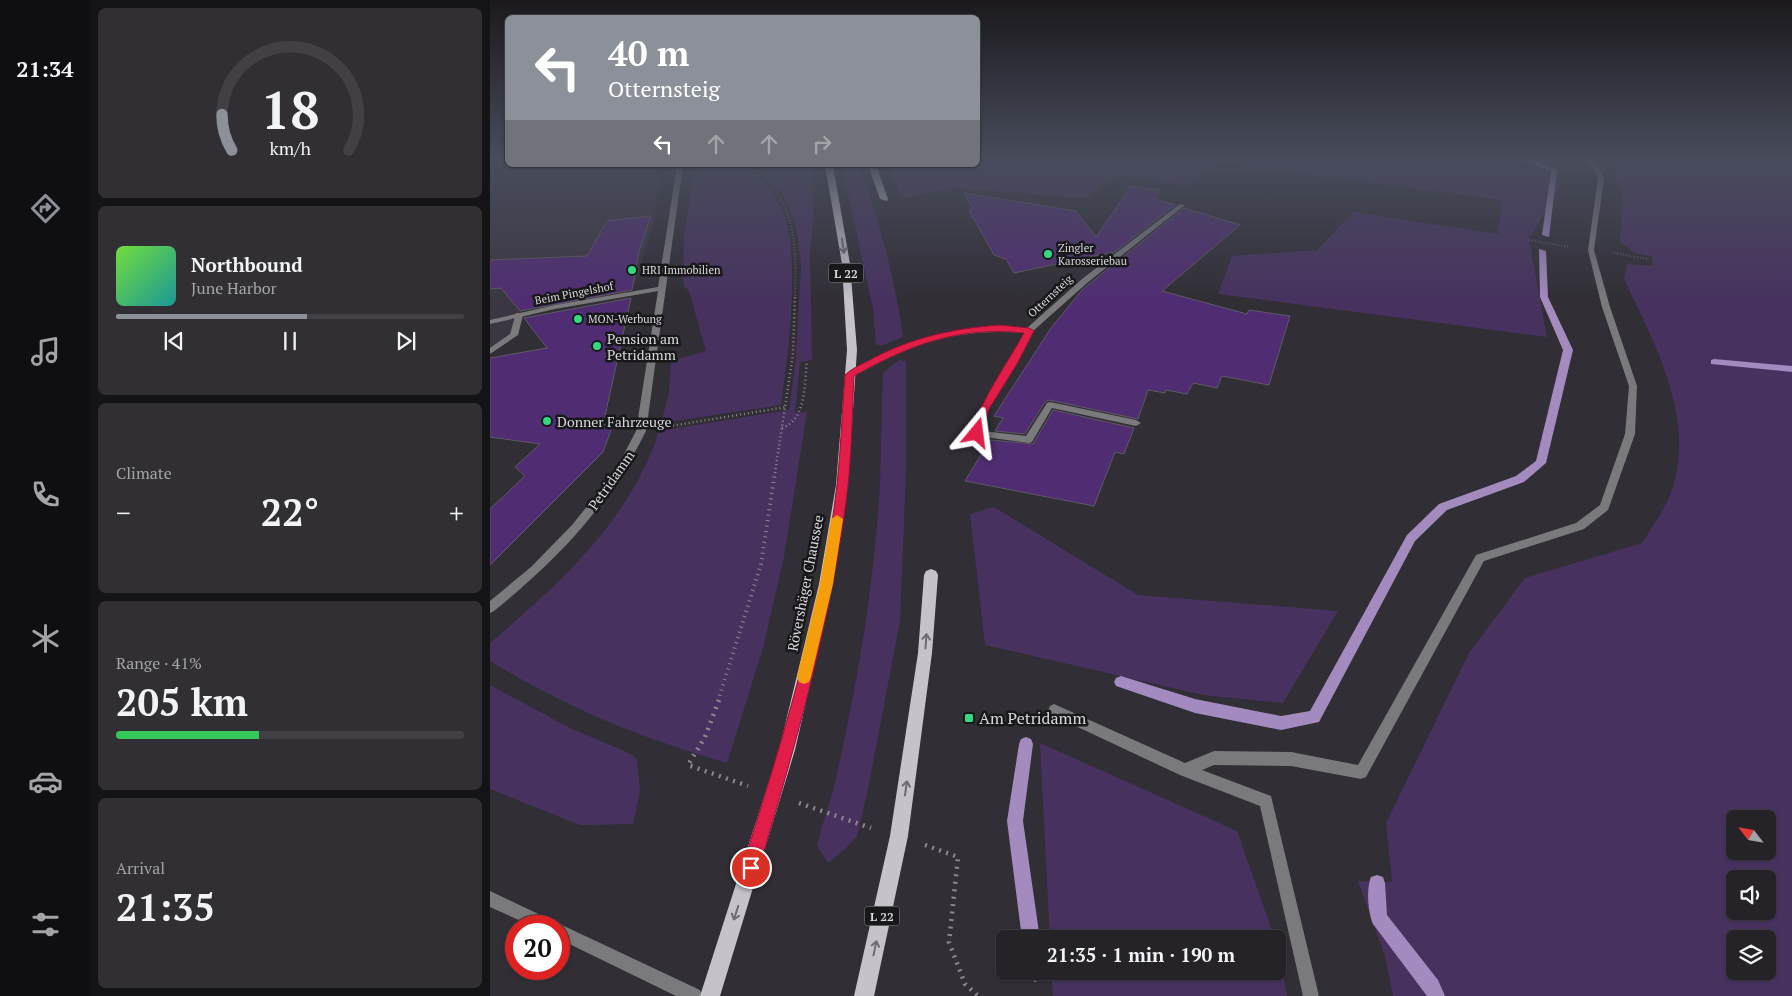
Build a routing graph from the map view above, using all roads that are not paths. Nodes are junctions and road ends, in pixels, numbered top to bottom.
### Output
1 (674, 206) edge
2 (837, 206) edge
3 (1182, 206) dead end
4 (1597, 206) edge
5 (663, 288) junction
6 (519, 315) junction
7 (490, 322) edge
8 (1029, 331) junction
9 (490, 352) edge
10 (850, 375) junction
11 (1136, 423) dead end
12 (931, 574) dead end
13 (490, 608) edge
14 (1054, 710) dead end
15 (1185, 770) junction
16 (490, 899) edge
17 (524, 915) edge
18 (570, 936) edge
19 (694, 996) edge
20 (710, 996) edge
21 (864, 996) edge
22 (1311, 996) edge

1 - 5 street, Petridamm
2 -> 10 main road, Rövershäger Chaussee / L 22
3 - 8 street, Otternsteig
4 - 15 street
5 - 6 street, Beim Pingelshof
5 - 13 street, Petridamm
6 - 7 street, Beim Pingelshof
6 - 9 street
8 - 10 street, Otternsteig
8 - 11 street, Otternsteig
10 -> 20 main road, Rövershäger Chaussee / L 22
21 -> 12 main road, L 22
14 - 15 street
15 - 22 street
16 - 17 street
18 - 19 street

